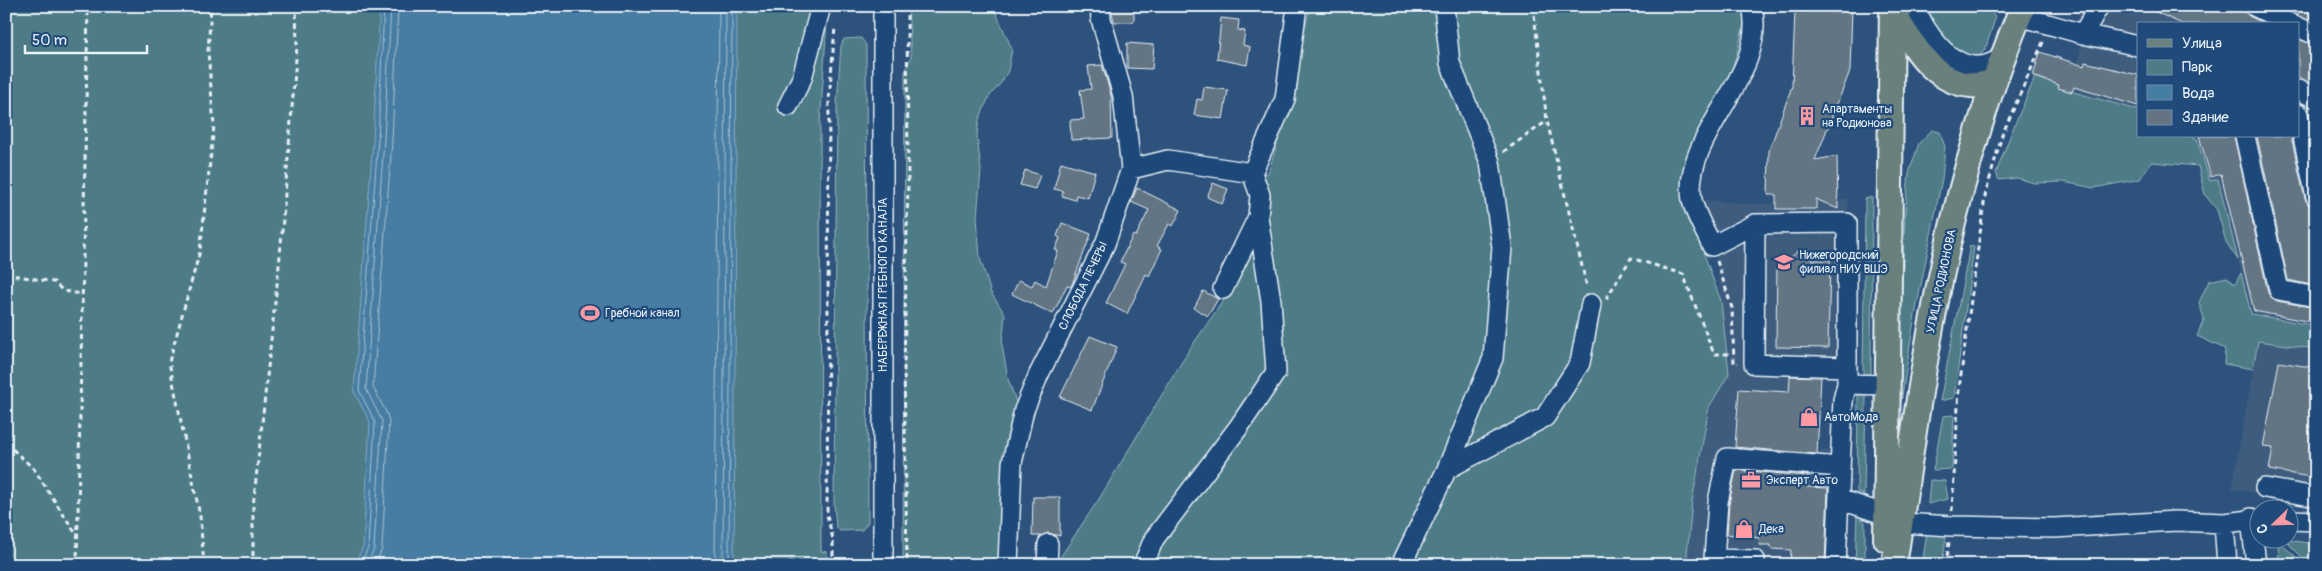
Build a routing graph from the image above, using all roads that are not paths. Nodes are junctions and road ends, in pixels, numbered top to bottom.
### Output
1 (821, 6) edge
2 (883, 6) edge
3 (1100, 6) edge
4 (1298, 6) edge
5 (1444, 6) edge
6 (1752, 6) edge
7 (1915, 6) edge
8 (2099, 6) edge
9 (2254, 6) edge
10 (1893, 8) edge
11 (2019, 9) edge
12 (2287, 22) edge
13 (2300, 28) edge
14 (2083, 34) junction
15 (2316, 35) edge
16 (2137, 46) edge
17 (2002, 59) junction
18 (1994, 82) junction
19 (2300, 91) edge
20 (2316, 98) edge
21 (788, 106) dead end
22 (2300, 123) edge
23 (2245, 138) edge
24 (1131, 169) junction
25 (1252, 173) junction
26 (2316, 197) edge
27 (1258, 217) junction
28 (1755, 224) junction
29 (1223, 289) dead end
30 (2316, 297) edge
31 (1591, 304) road end
32 (1847, 376) junction
33 (1886, 385) junction
34 (1840, 467) junction
35 (1447, 469) junction
36 (2265, 488) dead end
37 (2316, 497) edge
38 (1839, 499) junction
39 (1893, 519) junction
40 (2250, 520) edge
41 (2300, 520) edge
42 (2316, 521) edge
43 (2224, 523) junction
44 (1048, 544) dead end
45 (2256, 548) edge
46 (883, 565) edge
47 (1008, 565) edge
48 (1047, 565) edge
49 (1143, 565) edge
50 (1401, 565) edge
51 (1755, 565) edge
52 (1836, 565) edge
53 (1886, 565) edge
54 (1894, 565) edge
55 (2227, 565) edge
56 (2256, 565) edge

1 - 21 street
2 - 46 street, НАБЕРЕЖНАЯ ГРЕБНОГО КАНАЛА
3 - 24 street, СЛОБОДА ПЕЧЕРЫ
4 - 25 street
5 - 35 street
6 - 28 street
7 - 17 street
8 - 14 street
9 - 12 street
10 - 18 main road
10 - 33 main road, УЛИЦА РОДИОНОВА
11 - 14 street
11 - 17 main road, УЛИЦА РОДИОНОВА
13 - 15 street
14 - 16 street
17 - 18 main road, УЛИЦА РОДИОНОВА
18 - 39 main road, УЛИЦА РОДИОНОВА
19 - 20 street
22 - 26 street
23 - 30 street
24 - 25 street
24 - 47 street, СЛОБОДА ПЕЧЕРЫ
25 - 27 street
27 - 29 street
27 - 49 street
28 - 32 street
28 - 32 street
31 - 35 street
32 - 33 street
32 - 34 street
33 - 39 main road, УЛИЦА РОДИОНОВА
34 - 38 street
34 - 51 street
35 - 50 street
36 - 37 street
38 - 39 street
38 - 52 street
39 - 43 street
39 - 53 main road, УЛИЦА РОДИОНОВА
39 - 54 main road, УЛИЦА РОДИОНОВА
40 - 43 street
41 - 42 street
43 - 55 street
44 - 48 street
45 - 56 street

